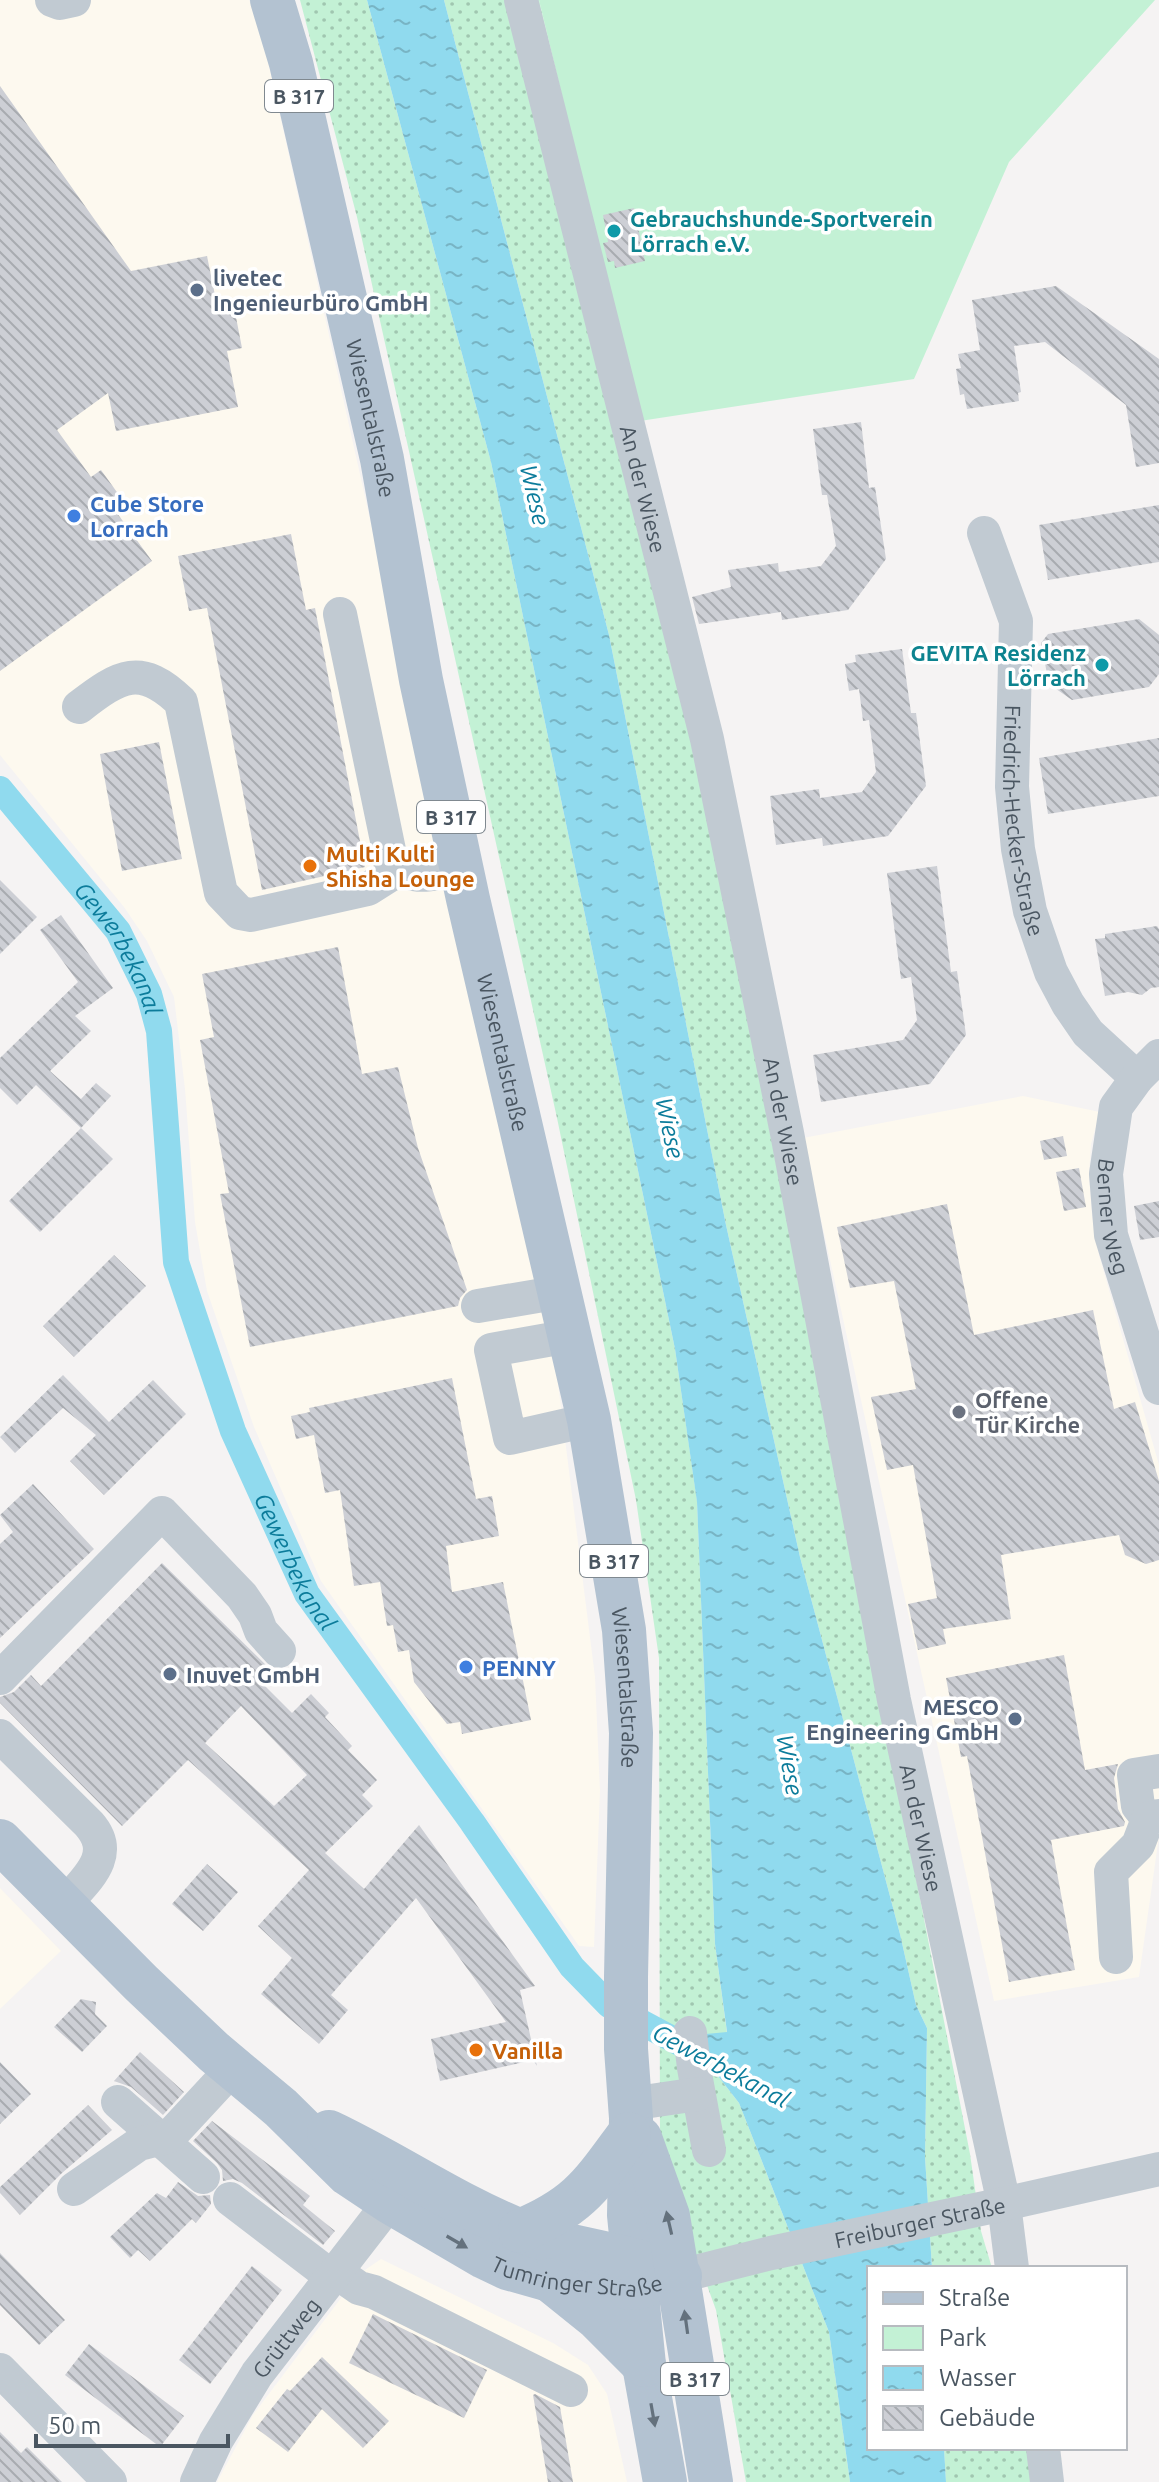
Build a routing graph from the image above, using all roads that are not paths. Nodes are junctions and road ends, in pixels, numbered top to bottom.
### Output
1 (52, 0) edge
2 (74, 0) edge
3 (272, 0) edge
4 (521, 0) edge
5 (984, 533) dead end
6 (340, 614) dead end
7 (79, 707) dead end
8 (462, 869) junction
9 (398, 870) junction
10 (1148, 1067) edge
11 (561, 1292) junction
12 (478, 1306) dead end
13 (570, 1336) junction
14 (1159, 1388) edge
15 (589, 1420) junction
16 (279, 1651) dead end
17 (0, 1678) edge
18 (0, 1736) edge
19 (1159, 1771) edge
20 (1154, 1818) edge
21 (0, 1841) edge
22 (64, 1905) junction
23 (1116, 1957) dead end
24 (690, 2033) dead end
25 (233, 2068) junction
26 (696, 2081) junction
27 (118, 2102) dead end
28 (630, 2118) junction
29 (161, 2140) junction
30 (709, 2150) dead end
31 (1159, 2169) edge
32 (203, 2177) dead end
33 (74, 2189) dead end
34 (401, 2190) junction
35 (230, 2199) dead end
36 (995, 2206) junction
37 (520, 2231) junction
38 (1011, 2260) edge
39 (634, 2274) junction
40 (334, 2275) junction
41 (680, 2276) junction
42 (550, 2280) junction
43 (644, 2365) junction
44 (0, 2370) edge
45 (571, 2390) dead end
46 (1043, 2450) edge
47 (110, 2482) edge
48 (197, 2482) edge
49 (665, 2482) edge
50 (711, 2482) edge
51 (1047, 2482) edge

1 - 2 street
3 - 8 main road, Wiesentalstraße / B 317
4 - 36 street, An der Wiese
5 - 10 street, Friedrich-Hecker-Straße
6 - 9 street
7 - 9 street
8 - 9 street
8 - 11 main road, Wiesentalstraße / B 317
10 - 14 street, Berner Weg
11 - 12 street
11 - 13 main road, Wiesentalstraße / B 317
13 - 15 main road, Wiesentalstraße / B 317
13 - 15 street
15 - 28 main road, Wiesentalstraße / B 317
16 - 17 street
18 - 22 street
19 - 20 street
20 - 23 street
21 - 22 main road, Tumringer Straße
22 - 25 main road, Tumringer Straße
24 - 26 street
25 - 29 street
25 - 34 main road, Tumringer Straße
26 - 28 street
26 - 30 street
27 - 29 street
28 - 37 main road
28 - 39 main road, B 317
41 -> 28 main road, B 317
29 - 32 street
29 - 33 street
31 - 36 street, Freiburger Straße
34 - 37 main road, Tumringer Straße
34 - 40 street, Grüttweg
34 -> 42 main road, Tumringer Straße
35 - 40 street
36 - 38 street, An der Wiese
36 - 41 street, Freiburger Straße
37 - 39 main road, Tumringer Straße
39 - 41 main road, Tumringer Straße
39 - 42 main road, Tumringer Straße
39 - 43 main road, B 317
40 - 45 street
40 - 48 street, Grüttweg
50 -> 41 main road, B 317
42 - 43 main road
43 -> 49 main road, B 317
44 - 47 street
46 - 51 street

